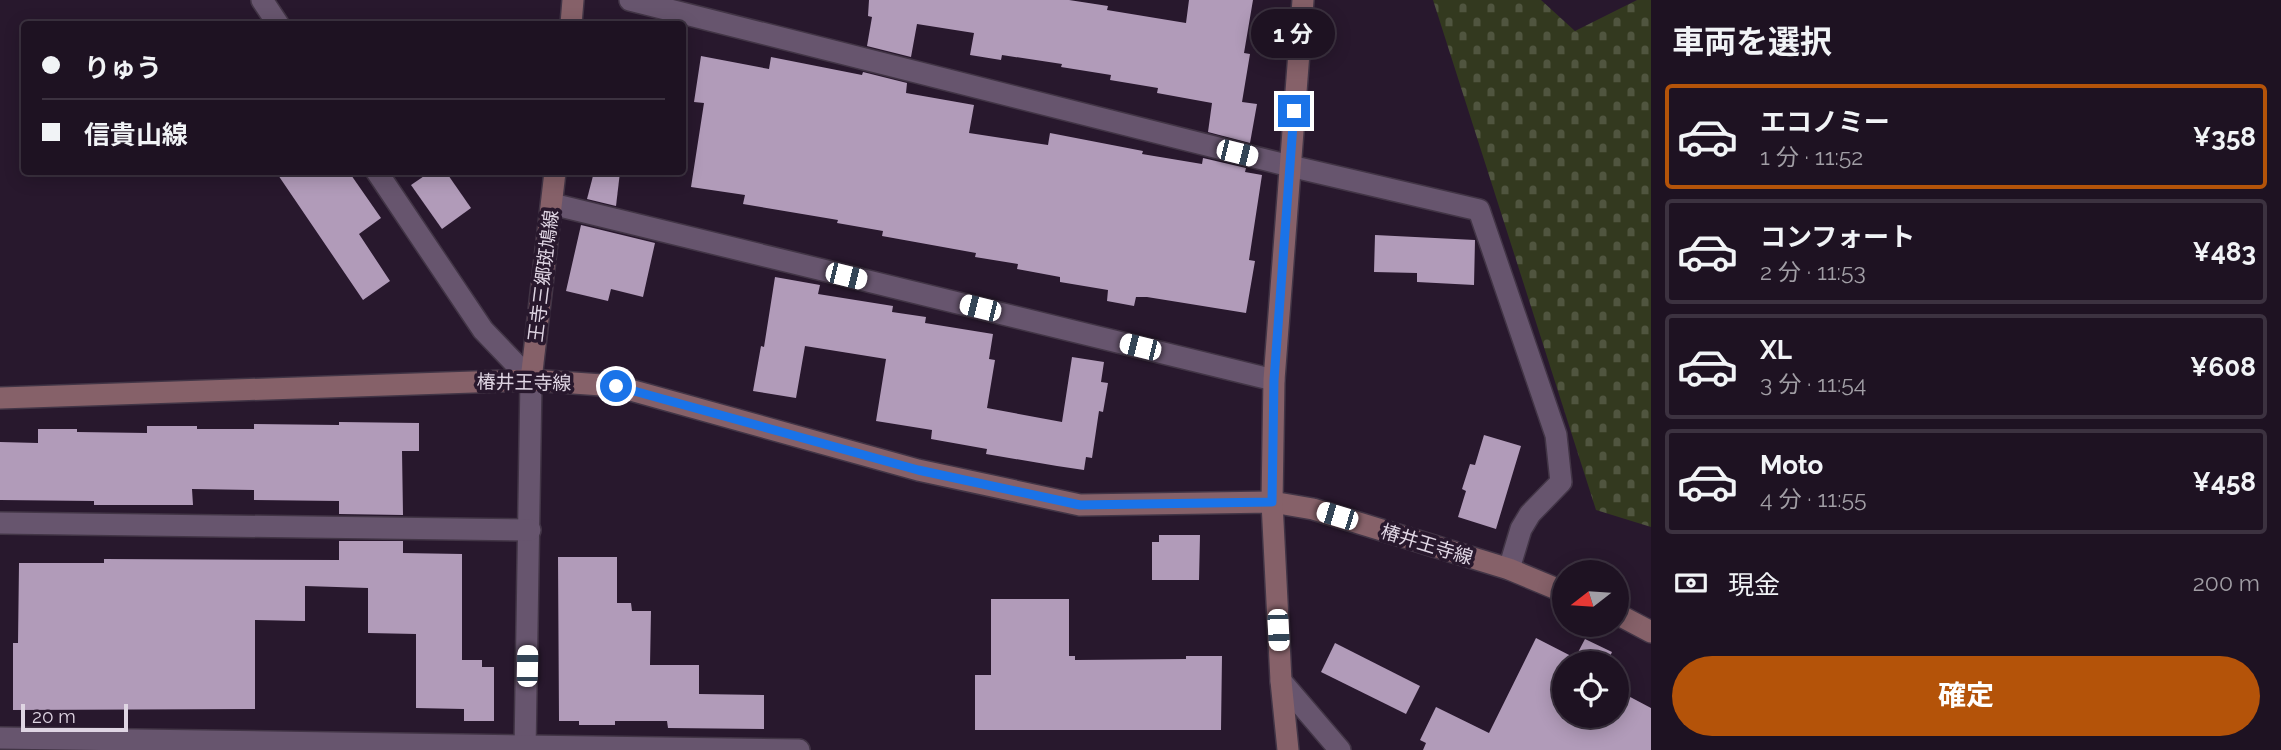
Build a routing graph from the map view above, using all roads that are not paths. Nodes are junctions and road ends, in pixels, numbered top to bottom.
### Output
1 (262, 0) edge
2 (573, 0) edge
3 (630, 0) edge
4 (1303, 0) edge
5 (276, 21) edge
6 (571, 21) edge
7 (1290, 166) junction
8 (379, 175) edge
9 (555, 175) edge
10 (552, 204) junction
11 (531, 380) junction
12 (1274, 380) junction
13 (0, 398) edge
14 (1272, 502) junction
15 (0, 523) edge
16 (530, 530) junction
17 (1509, 569) junction
18 (1552, 587) edge
19 (1629, 620) edge
20 (1651, 632) edge
21 (1281, 681) junction
22 (0, 738) edge
23 (525, 748) edge
24 (799, 750) edge
25 (1288, 750) edge
26 (1340, 750) edge

1 - 5 street
2 - 6 main road
3 - 7 street
4 - 7 main road
7 - 12 main road
7 - 17 street
8 - 11 street
9 - 10 main road, 王寺三郷斑鳩線
10 - 11 main road, 王寺三郷斑鳩線
10 - 12 street
11 - 13 main road, 椿井王寺線
11 - 14 main road, 椿井王寺線
11 - 16 street
12 - 14 main road
14 - 17 main road, 椿井王寺線
14 - 21 main road
15 - 16 street
16 - 23 street
17 - 18 main road, 椿井王寺線
19 - 20 main road
21 - 25 main road
21 - 26 street
22 - 23 street
23 - 24 street

